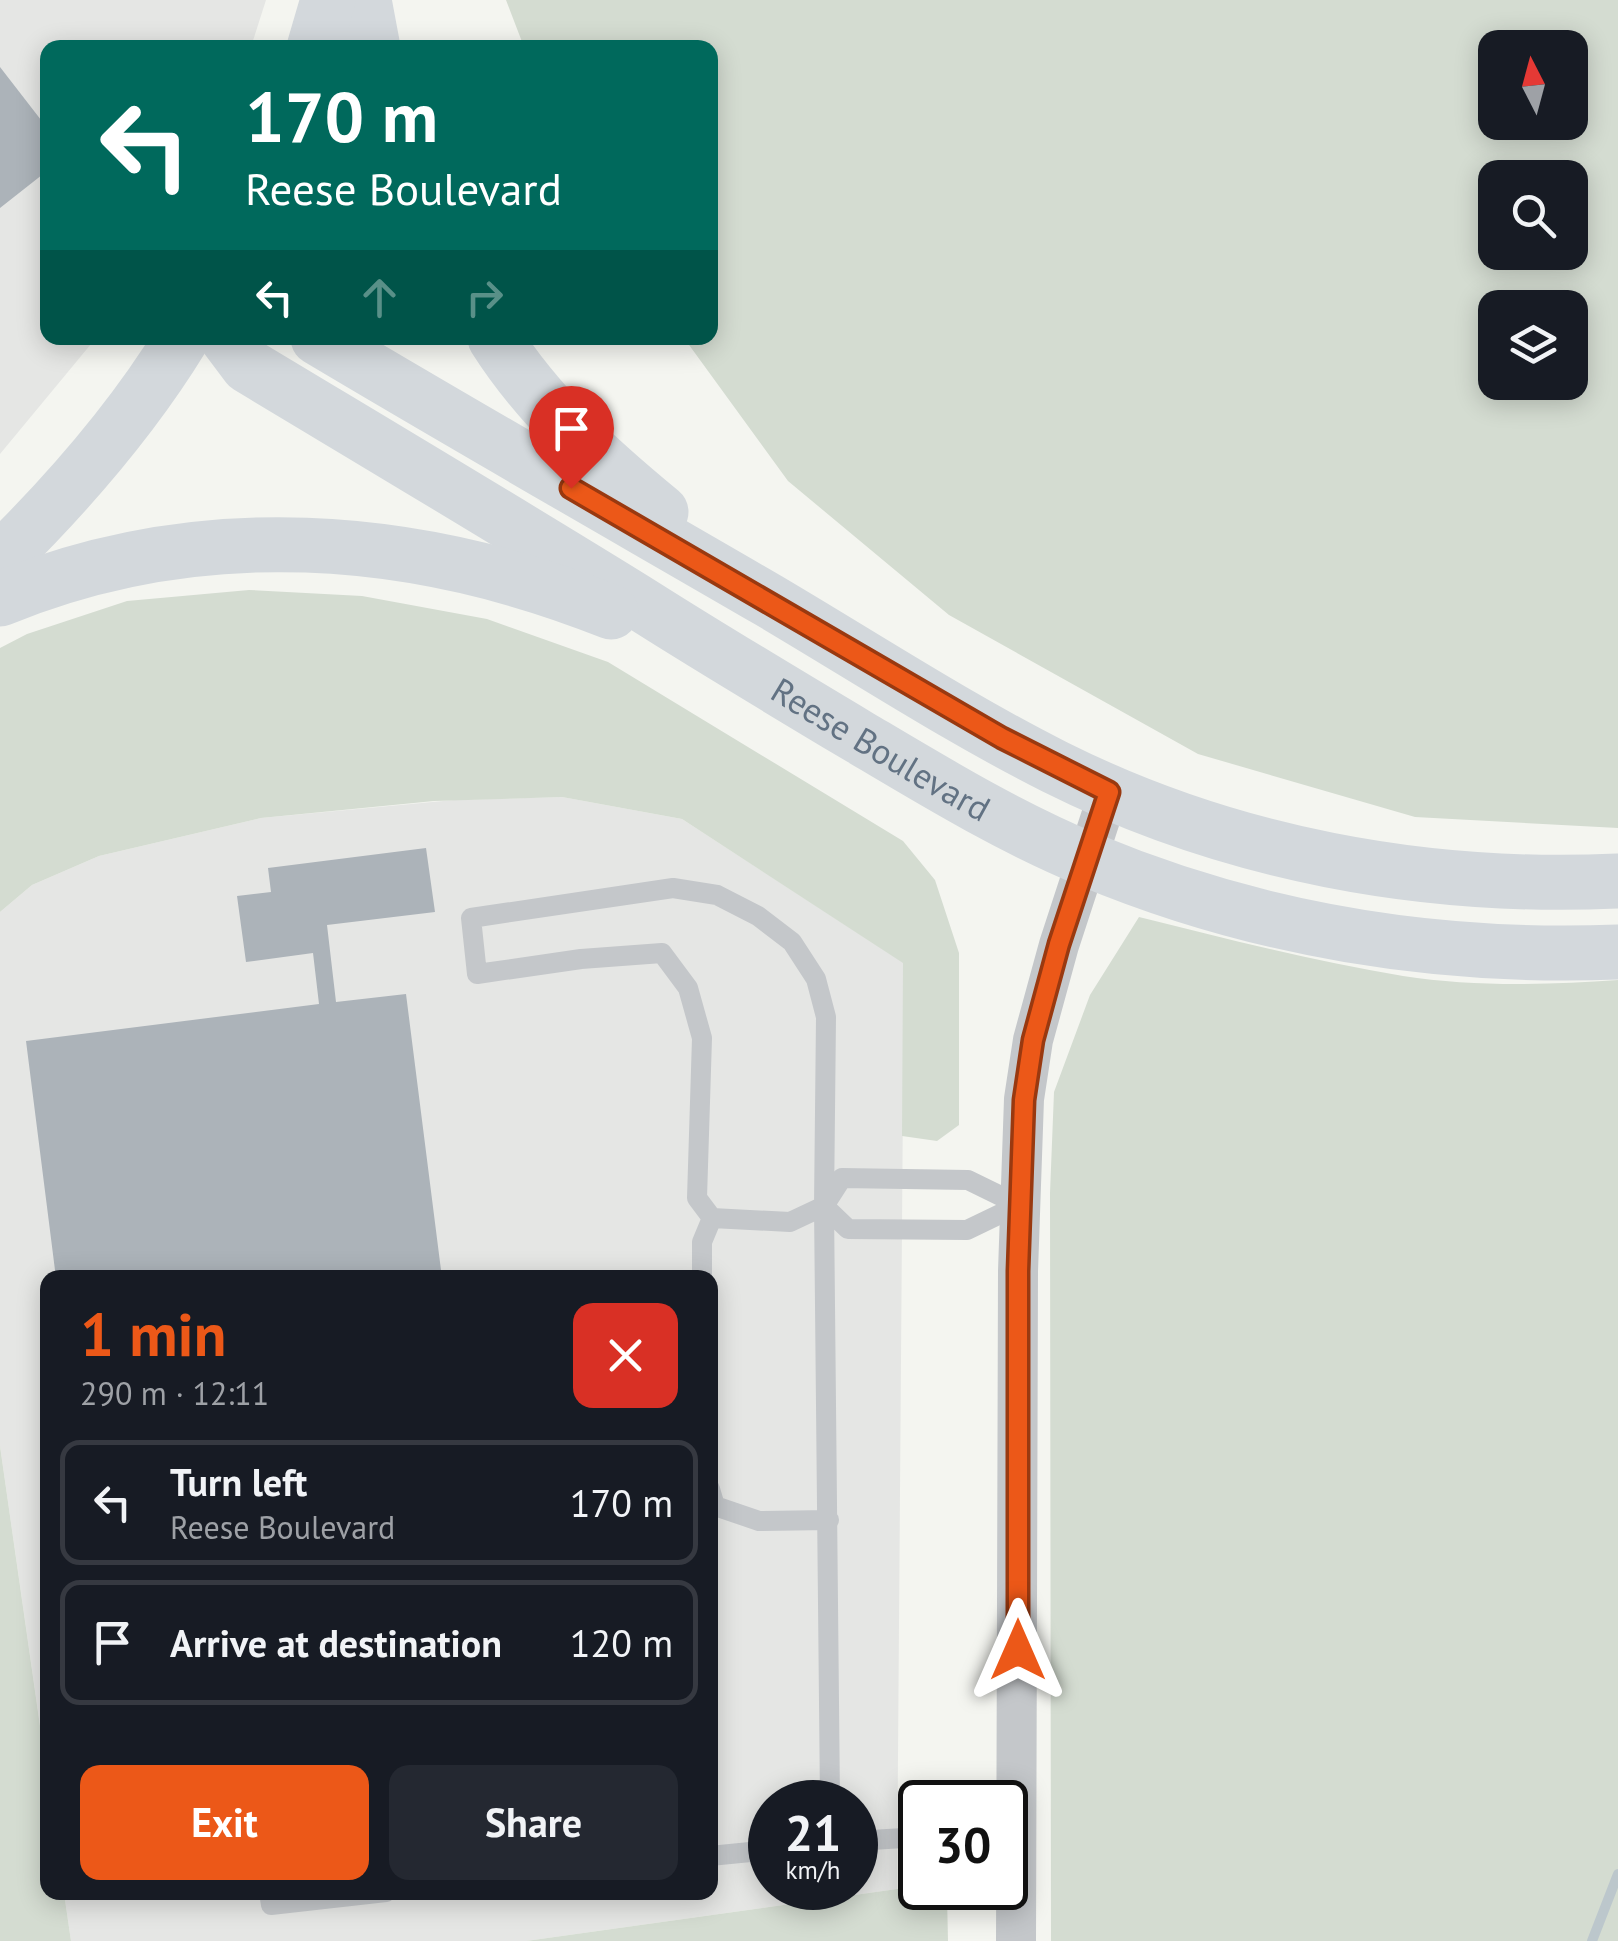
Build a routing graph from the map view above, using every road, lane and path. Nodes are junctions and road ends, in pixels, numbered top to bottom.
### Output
1 (328, 0) edge
2 (364, 0) edge
3 (316, 40) edge
4 (372, 40) edge
5 (177, 345) edge
6 (232, 345) edge
7 (330, 345) edge
8 (500, 345) edge
9 (0, 560) edge
10 (0, 599) edge
11 (768, 600) junction
12 (725, 657) junction
13 (1109, 792) junction
14 (1087, 859) junction
15 (1618, 881) edge
16 (1618, 952) edge
17 (1020, 1205) junction
18 (824, 1206) junction
19 (712, 1218) junction
20 (702, 1270) edge
21 (718, 1507) edge
22 (829, 1520) junction
23 (830, 1780) edge
24 (1012, 1780) edge
25 (748, 1852) edge
26 (718, 1855) edge
27 (270, 1900) edge
28 (315, 1900) edge
29 (1015, 1910) edge
30 (1016, 1941) edge

1 - 3 street
2 - 4 street
5 - 9 street
6 - 12 street, Reese Boulevard
7 - 11 street, Reese Boulevard
8 - 11 street
10 - 12 street
11 - 13 street, Reese Boulevard
12 - 14 street, Reese Boulevard
13 - 14 street
13 - 15 street, Reese Boulevard
14 - 16 street, Reese Boulevard
14 - 17 street
17 - 18 lane
17 - 18 lane
17 - 24 street
18 - 19 lane
18 - 19 lane
18 - 22 lane
19 - 20 lane
21 - 22 lane
22 - 23 lane
25 - 26 lane
27 - 28 lane
29 - 30 street

